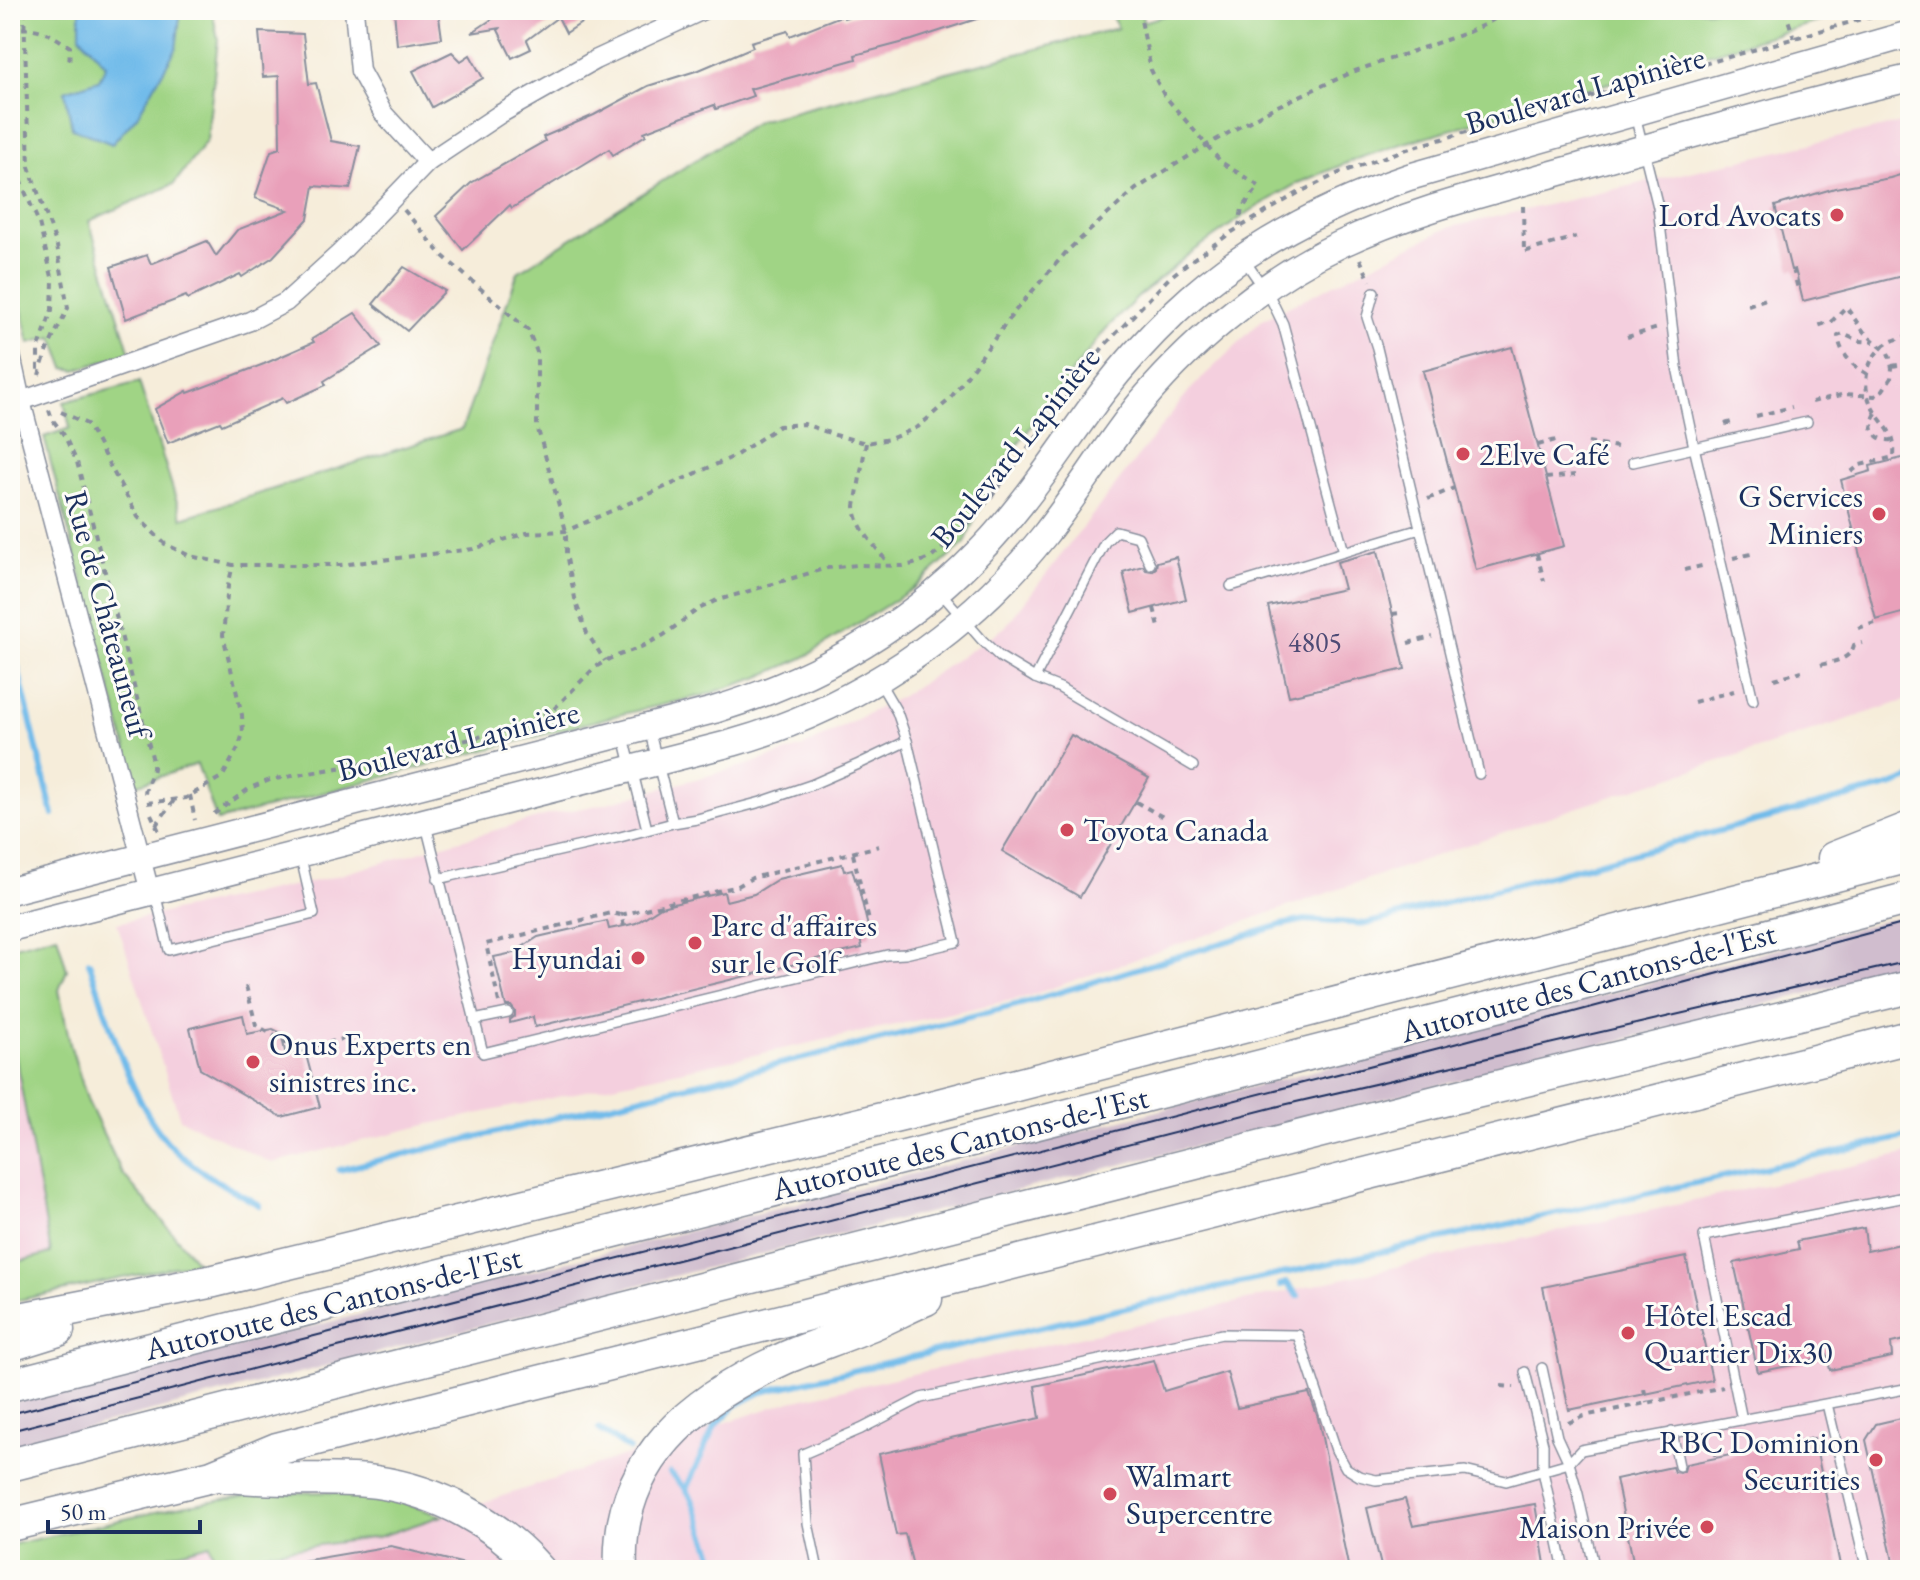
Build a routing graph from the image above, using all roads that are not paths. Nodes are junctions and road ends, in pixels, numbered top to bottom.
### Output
1 (354, 10) edge
2 (703, 10) edge
3 (1910, 34) edge
4 (1910, 78) edge
5 (1634, 112) junction
6 (1644, 148) junction
7 (428, 162) junction
8 (1243, 259) junction
9 (1373, 288) road end
10 (1265, 289) junction
11 (10, 351) edge
12 (21, 401) junction
13 (1807, 422) dead end
14 (1694, 447) junction
15 (1633, 462) dead end
16 (1420, 529) junction
17 (1344, 552) junction
18 (1150, 564) dead end
19 (1231, 586) dead end
20 (939, 590) junction
21 (963, 619) junction
22 (1035, 678) junction
23 (879, 679) junction
24 (1753, 700) dead end
25 (636, 730) junction
26 (907, 741) junction
27 (645, 766) junction
28 (1193, 766) dead end
29 (1479, 774) dead end
30 (425, 822) junction
31 (673, 823) junction
32 (1910, 828) edge
33 (647, 829) junction
34 (301, 854) junction
35 (1910, 856) edge
36 (141, 857) junction
37 (438, 879) junction
38 (10, 891) edge
39 (150, 892) junction
40 (1910, 898) edge
41 (1693, 912) junction
42 (10, 928) edge
43 (1910, 987) edge
44 (508, 1013) dead end
45 (474, 1020) junction
46 (1910, 1037) edge
47 (1910, 1196) edge
48 (993, 1267) junction
49 (214, 1281) junction
50 (10, 1321) edge
51 (10, 1345) edge
52 (1542, 1368) dead end
53 (1525, 1372) dead end
54 (10, 1385) edge
55 (1910, 1388) edge
56 (1827, 1404) junction
57 (1742, 1420) junction
58 (1672, 1432) junction
59 (1569, 1463) junction
60 (10, 1465) edge
61 (1679, 1466) dead end
62 (1543, 1471) junction
63 (212, 1476) junction
64 (10, 1525) edge
65 (539, 1570) edge
66 (621, 1570) edge
67 (818, 1570) edge
68 (1564, 1570) edge
69 (1595, 1570) edge
70 (1867, 1570) edge

1 - 7 street
2 - 7 street
3 - 5 main road, Boulevard Lapinière
4 - 6 main road
5 - 6 lane
5 - 8 main road, Boulevard Lapinière
6 - 10 main road
6 - 14 lane
7 - 12 street
8 - 10 lane
8 - 20 main road, Boulevard Lapinière
9 - 16 lane
10 - 17 lane
10 - 21 main road
11 - 12 street, Rue de Châteauneuf
12 - 36 street, Rue de Châteauneuf
13 - 14 lane
14 - 15 lane
14 - 24 lane
16 - 17 lane
16 - 29 lane
17 - 19 lane
18 - 22 lane
20 - 21 lane
20 - 25 main road, Boulevard Lapinière
21 - 22 lane
21 - 23 main road
22 - 28 lane
23 - 26 lane
23 - 27 main road
25 - 27 lane
25 - 27 lane
25 - 36 main road, Boulevard Lapinière
26 - 31 lane
26 - 45 lane
27 - 30 main road
27 - 31 lane
27 - 33 lane
30 - 34 main road
30 - 37 lane
31 - 33 lane
32 - 41 highway
33 - 37 lane
34 - 39 main road
34 - 39 lane
35 - 41 highway
36 - 38 main road, Boulevard Lapinière
36 - 39 street, Rue de Châteauneuf
37 - 45 lane
39 - 42 main road
40 - 54 highway, Autoroute des Cantons-de-l'Est
41 - 49 highway
43 - 60 highway
44 - 45 lane
46 - 48 highway
47 - 57 lane
48 - 63 highway
48 - 66 highway
49 - 50 highway
49 - 51 highway
52 - 59 lane
53 - 62 lane
55 - 56 lane
56 - 57 lane
56 - 70 lane
57 - 58 lane
58 - 59 lane
58 - 61 lane
59 - 62 lane
59 - 69 lane
62 - 67 lane
62 - 68 lane
63 - 64 highway
63 - 65 highway

